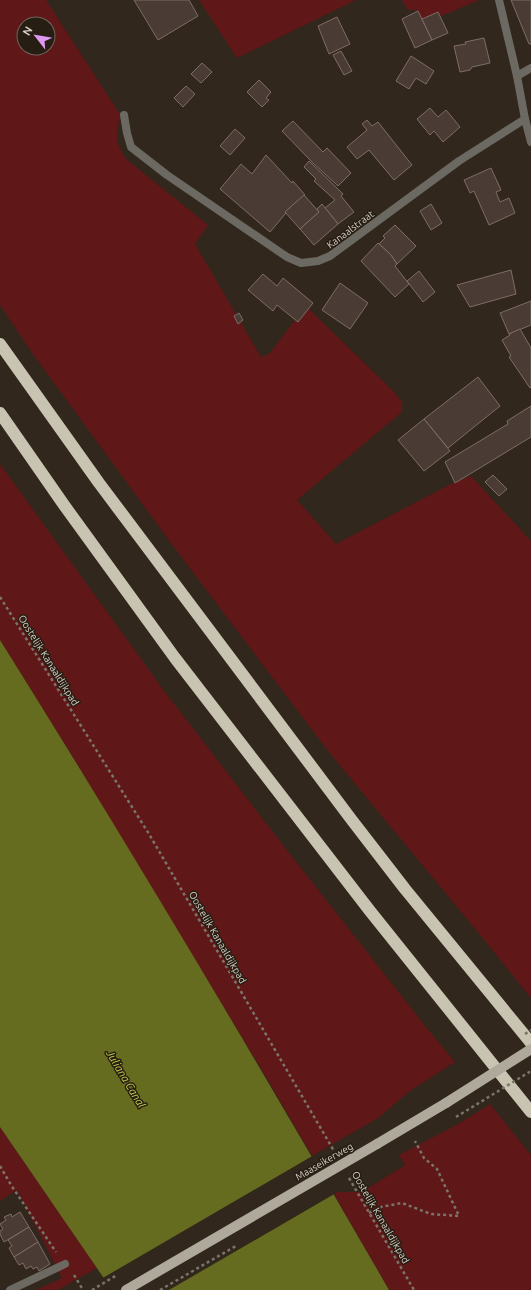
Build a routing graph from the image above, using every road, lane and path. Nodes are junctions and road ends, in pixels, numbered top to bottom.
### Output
1 (499, 0) edge
2 (531, 68) edge
3 (517, 76) junction
4 (124, 115) dead end
5 (525, 119) junction
6 (531, 142) edge
7 (0, 344) edge
8 (0, 413) edge
9 (0, 597) edge
10 (531, 1043) edge
11 (531, 1049) edge
12 (531, 1071) edge
13 (531, 1112) edge
14 (456, 1117) dead end
15 (415, 1141) dead end
16 (335, 1154) dead end
17 (0, 1166) edge
18 (346, 1173) dead end
19 (369, 1213) junction
20 (65, 1264) joint
21 (10, 1290) edge
22 (126, 1290) edge
23 (414, 1290) edge

1 - 3 street
2 - 3 street
3 - 5 street
4 - 5 street, Kanaalstraat
5 - 6 street
7 - 10 highway
8 - 13 highway
9 - 16 path, Oostelijk Kanaaldijkpad
11 - 22 main road, Maaseikerweg, bridge
12 - 14 path, bridge
15 - 19 path
17 - 20 path
18 - 19 path, Oostelijk Kanaaldijkpad
19 - 23 path, Oostelijk Kanaaldijkpad
20 - 21 street

